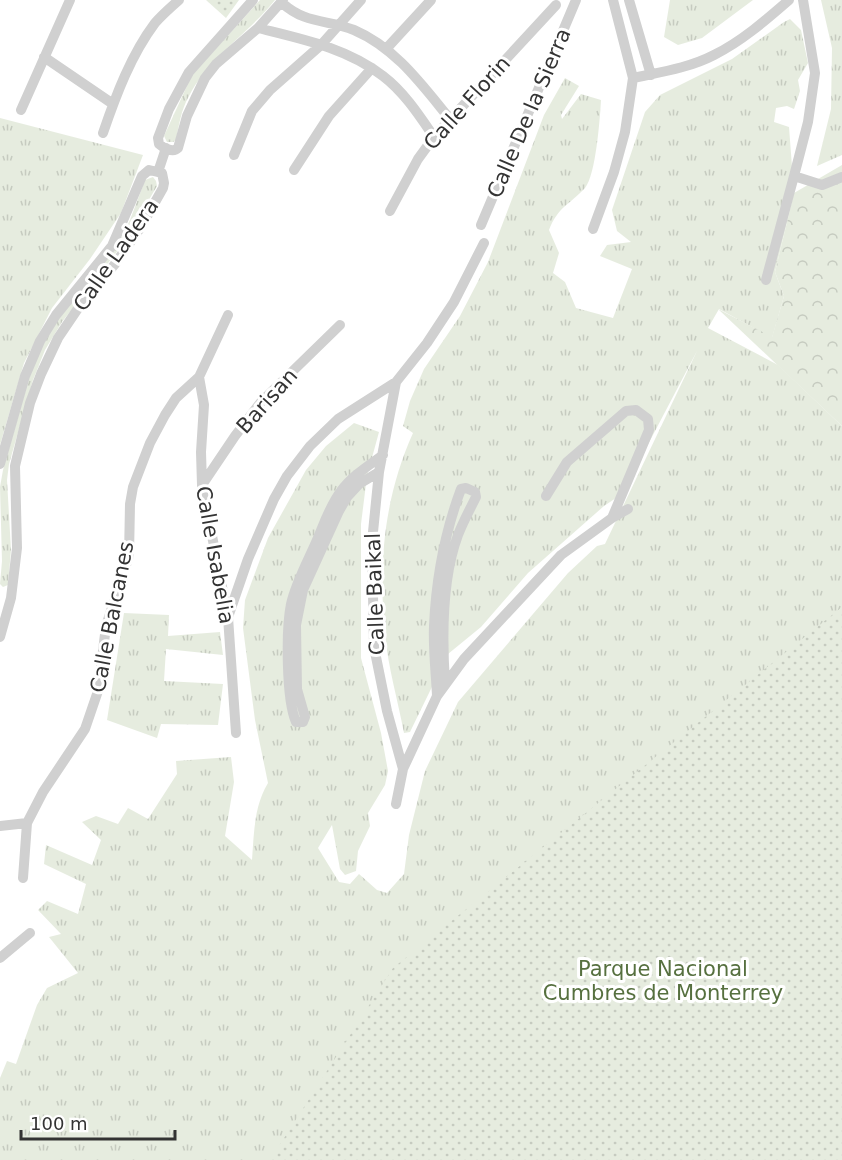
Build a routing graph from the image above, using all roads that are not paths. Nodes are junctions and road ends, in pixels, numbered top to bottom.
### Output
1 (70, 0) edge
2 (179, 0) edge
3 (253, 0) edge
4 (361, 0) edge
5 (431, 0) edge
6 (576, 0) edge
7 (613, 0) edge
8 (629, 0) edge
9 (789, 0) edge
10 (803, 0) edge
11 (282, 1) edge
12 (556, 5) dead end
13 (337, 26) junction
14 (258, 28) junction
15 (321, 45) junction
16 (386, 49) junction
17 (44, 57) junction
18 (372, 69) junction
19 (651, 75) junction
20 (633, 78) junction
21 (113, 104) junction
22 (21, 110) dead end
23 (450, 118) junction
24 (103, 133) dead end
25 (434, 137) junction
26 (166, 148) junction
27 (234, 155) dead end
28 (294, 170) dead end
29 (158, 171) junction
30 (794, 176) junction
31 (842, 177) edge
32 (390, 211) dead end
33 (481, 225) dead end
34 (593, 229) dead end
35 (484, 243) dead end
36 (766, 280) dead end
37 (228, 315) dead end
38 (340, 325) dead end
39 (199, 377) junction
40 (396, 382) junction
41 (383, 455) junction
42 (0, 464) edge
43 (379, 472) junction
44 (202, 485) junction
45 (546, 496) dead end
46 (628, 509) dead end
47 (612, 518) junction
48 (5, 597) edge
49 (228, 617) junction
50 (0, 636) edge
51 (445, 684) junction
52 (437, 696) junction
53 (236, 733) dead end
54 (403, 769) junction
55 (396, 804) dead end
56 (27, 823) junction
57 (0, 826) edge
58 (23, 878) dead end
59 (30, 933) dead end
60 (0, 958) edge

1 - 17 street
2 - 21 street
3 - 26 street
4 - 13 street
5 - 16 street
6 - 33 street, Calle De la Sierra
7 - 20 street
8 - 19 street
9 - 19 street
10 - 30 street
11 - 13 street
11 - 14 street
12 - 23 street, Calle Florin
13 - 15 street
13 - 16 street
14 - 15 street
14 - 26 street
15 - 18 street
15 - 27 street
16 - 23 street
17 - 21 street
17 - 22 street
18 - 25 street
18 - 28 street
19 - 20 street
20 - 34 street
21 - 24 street
23 - 25 street, Calle Florin
25 - 32 street, Calle Florin
26 - 29 street
29 - 42 street, Calle Ladera
29 - 48 street, Calle Ladera
30 - 31 street
30 - 36 street
35 - 40 street
37 - 39 street
38 - 44 street, Barisan
39 - 44 street, Calle Isabelia
39 - 56 street, Calle Balcanes
40 - 41 street, Calle Baikal
40 - 49 street
41 - 43 street, Calle Baikal
41 - 43 street
43 - 54 street, Calle Baikal
44 - 49 street, Calle Isabelia
45 - 47 street
46 - 47 street
47 - 51 street
48 - 50 street, Calle Ladera
49 - 53 street, Calle Isabelia
51 - 52 street
51 - 52 street
52 - 54 street
54 - 55 street, Calle Baikal
56 - 57 street
56 - 58 street
59 - 60 street

